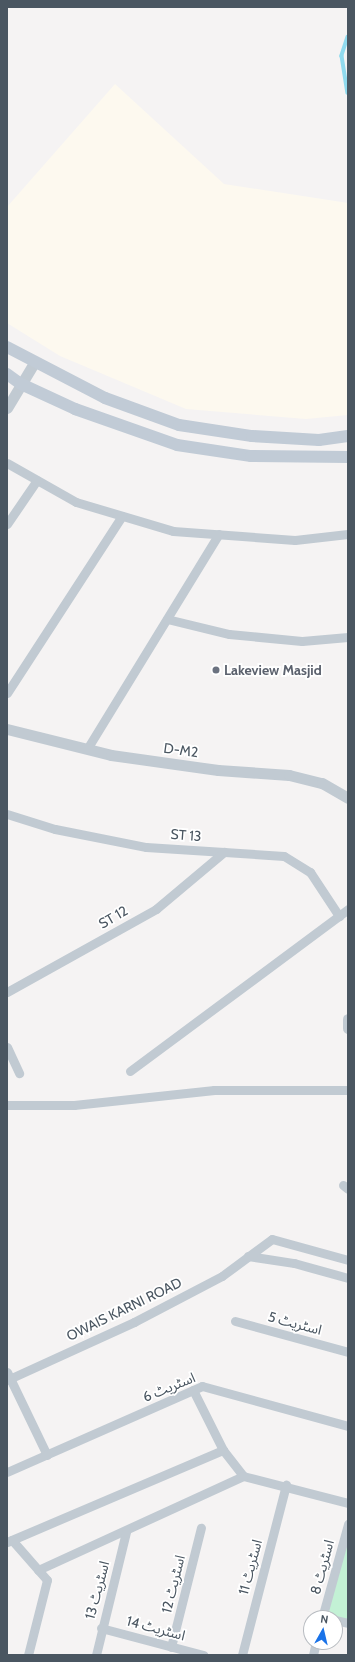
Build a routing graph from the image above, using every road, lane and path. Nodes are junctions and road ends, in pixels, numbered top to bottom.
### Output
1 (7, 347) edge
2 (34, 363) junction
3 (7, 374) edge
4 (21, 384) junction
5 (7, 408) edge
6 (348, 436) edge
7 (348, 457) edge
8 (7, 463) edge
9 (37, 480) junction
10 (122, 516) junction
11 (7, 524) edge
12 (219, 534) junction
13 (348, 534) edge
14 (167, 619) junction
15 (348, 637) edge
16 (7, 693) edge
17 (7, 729) edge
18 (87, 749) junction
19 (348, 798) edge
20 (7, 814) edge
21 (224, 852) junction
22 (348, 909) edge
23 (339, 916) junction
24 (7, 992) edge
25 (348, 1019) edge
26 (348, 1028) edge
27 (7, 1047) edge
28 (130, 1071) dead end
29 (19, 1073) dead end
30 (348, 1090) edge
31 (7, 1104) edge
32 (248, 1256) junction
33 (348, 1260) edge
34 (348, 1278) edge
35 (235, 1321) dead end
36 (348, 1352) edge
37 (8, 1377) edge
38 (193, 1390) junction
39 (348, 1426) edge
40 (223, 1450) junction
41 (47, 1455) junction
42 (7, 1472) edge
43 (243, 1476) junction
44 (286, 1485) junction
45 (348, 1503) edge
46 (348, 1524) edge
47 (201, 1528) dead end
48 (126, 1532) junction
49 (9, 1541) edge
50 (38, 1570) junction
51 (325, 1610) edge
52 (101, 1628) junction
53 (171, 1647) junction
54 (28, 1655) edge
55 (96, 1655) edge
56 (203, 1655) edge
57 (242, 1655) edge

1 - 2 main road
2 - 4 street
2 - 6 main road
3 - 4 main road
4 - 5 street
4 - 7 main road
8 - 9 street
9 - 10 street
9 - 11 street
10 - 12 street
10 - 16 street
12 - 13 street
12 - 14 street
14 - 15 street
14 - 18 street
17 - 18 street, D-M2
18 - 19 street, D-M2
20 - 21 street, ST 13
21 - 23 street, ST 13
21 - 24 street, ST 12
22 - 23 street
23 - 28 street
25 - 26 street
27 - 29 street
30 - 31 street
32 - 33 street, OWAIS KARNI ROAD
32 - 34 street
32 - 37 street, OWAIS KARNI ROAD
35 - 36 street, اسٹریٹ 5
37 - 41 street
38 - 39 street, اسٹریٹ 6
38 - 40 street
38 - 41 street, اسٹریٹ 6
40 - 43 street
40 - 49 street
41 - 42 street, اسٹریٹ 6
43 - 44 street
43 - 48 street
44 - 45 street
44 - 57 street, اسٹریٹ 11
46 - 51 street, اسٹریٹ 8
47 - 53 street, اسٹریٹ 12
48 - 50 street
48 - 52 street, اسٹریٹ 13
49 - 50 street
50 - 54 street
52 - 53 street, اسٹریٹ 14
52 - 55 street, اسٹریٹ 13
53 - 56 street, اسٹریٹ 14

